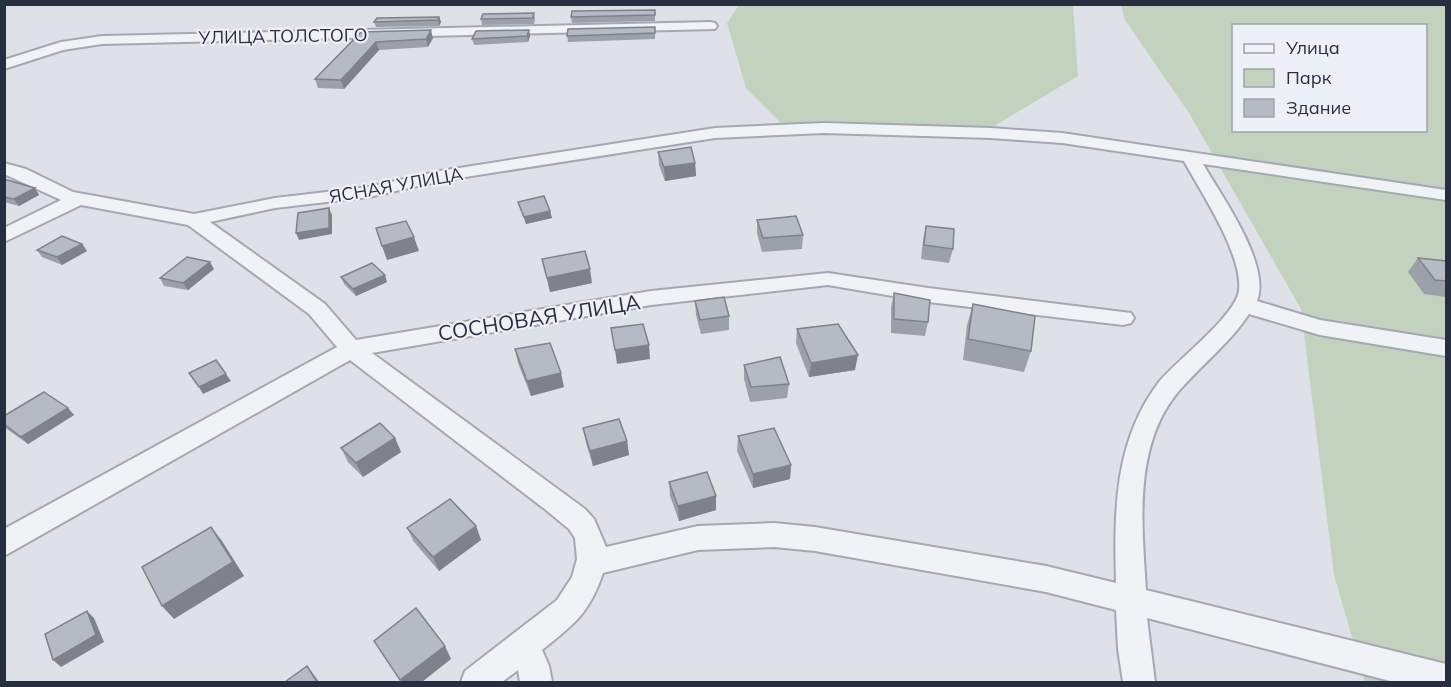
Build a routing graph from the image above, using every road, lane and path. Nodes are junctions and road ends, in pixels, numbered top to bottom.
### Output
1 (710, 26) dead end
2 (4, 65) edge
3 (1190, 156) junction
4 (4, 168) edge
5 (1446, 195) edge
6 (78, 199) junction
7 (194, 220) junction
8 (4, 236) edge
9 (1246, 304) junction
10 (1123, 318) dead end
11 (1446, 348) edge
12 (351, 349) junction
13 (4, 544) edge
14 (591, 563) junction
15 (1131, 602) junction
16 (523, 646) junction
17 (1446, 680) edge
18 (477, 682) edge
19 (536, 682) edge
20 (1139, 682) edge

1 - 2 street, УЛИЦА ТОЛСТОГО
3 - 5 street, ЯСНАЯ УЛИЦА
3 - 7 street, ЯСНАЯ УЛИЦА
3 - 9 street
4 - 6 street, ЯСНАЯ УЛИЦА
6 - 7 street, ЯСНАЯ УЛИЦА
6 - 8 street
7 - 12 street
9 - 11 street
9 - 15 street
10 - 12 street, СОСНОВАЯ УЛИЦА
12 - 13 street, СОСНОВАЯ УЛИЦА
12 - 14 street
14 - 15 street
14 - 16 street
15 - 17 street
15 - 20 street
16 - 18 street
16 - 19 street

